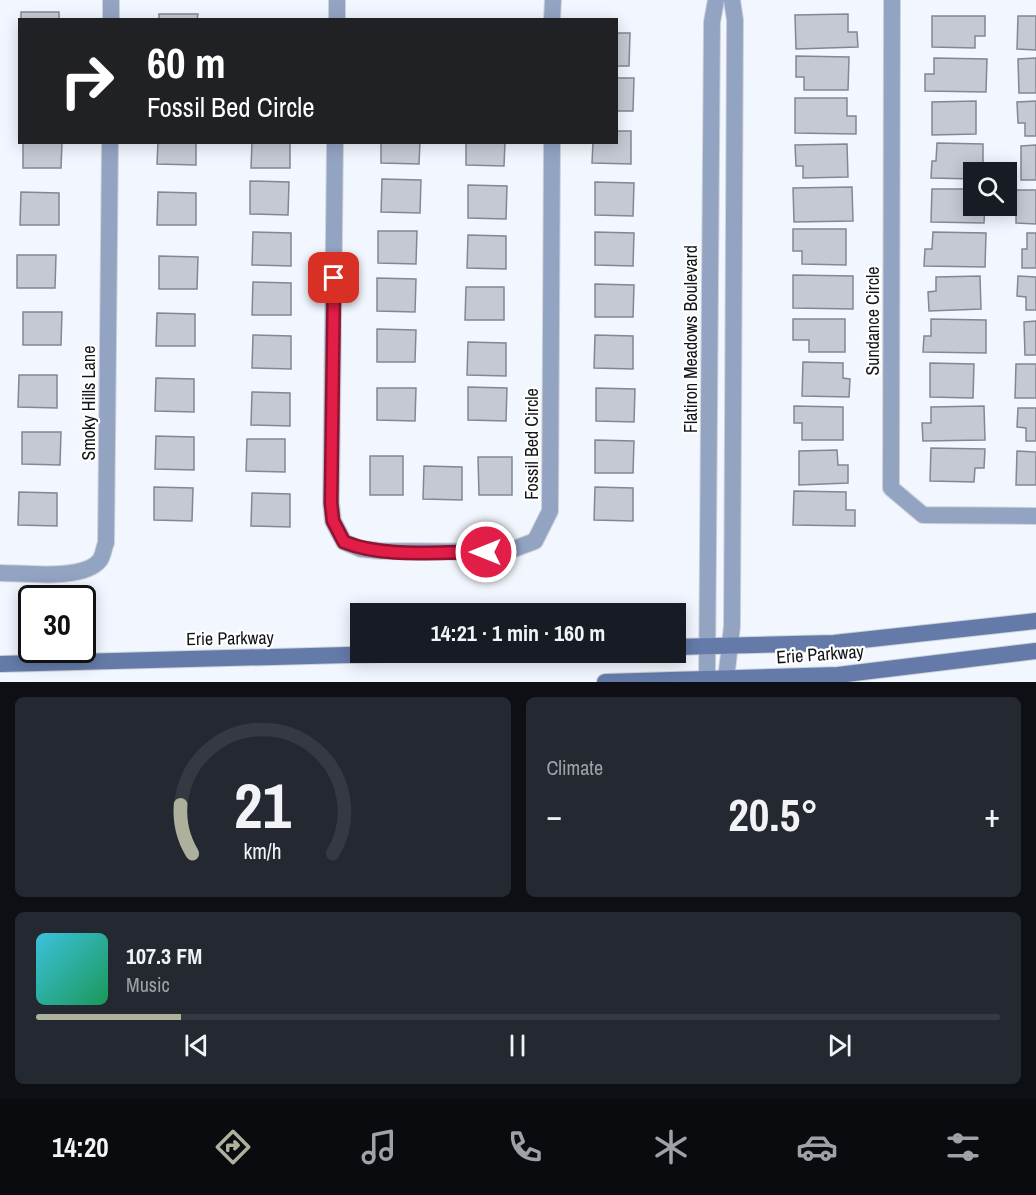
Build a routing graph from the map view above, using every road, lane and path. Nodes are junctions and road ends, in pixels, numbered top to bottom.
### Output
1 (111, 0) edge
2 (337, 0) edge
3 (553, 0) edge
4 (716, 0) edge
5 (732, 0) edge
6 (892, 0) edge
7 (111, 18) edge
8 (337, 18) edge
9 (552, 18) edge
10 (110, 144) edge
11 (335, 144) edge
12 (552, 144) edge
13 (1036, 516) edge
14 (0, 573) edge
15 (1036, 621) edge
16 (686, 647) edge
17 (708, 647) junction
18 (729, 647) junction
19 (1036, 651) edge
20 (350, 655) edge
21 (0, 664) edge
22 (725, 680) edge
23 (708, 681) edge
24 (605, 682) edge

1 - 7 street
2 - 8 street
3 - 9 street
4 - 17 street, Flatiron Meadows Boulevard
5 - 18 street
6 - 13 street, Sundance Circle
10 - 14 street, Smoky Hills Lane
11 - 12 street, Fossil Bed Circle
15 - 18 main road, Erie Parkway
16 - 17 main road, Erie Parkway
17 - 18 main road, Erie Parkway
17 - 23 street, Flatiron Meadows Boulevard
18 - 22 street
19 - 22 main road, Erie Parkway
20 - 21 main road, Erie Parkway
22 - 23 main road, Erie Parkway
23 - 24 main road, Erie Parkway

